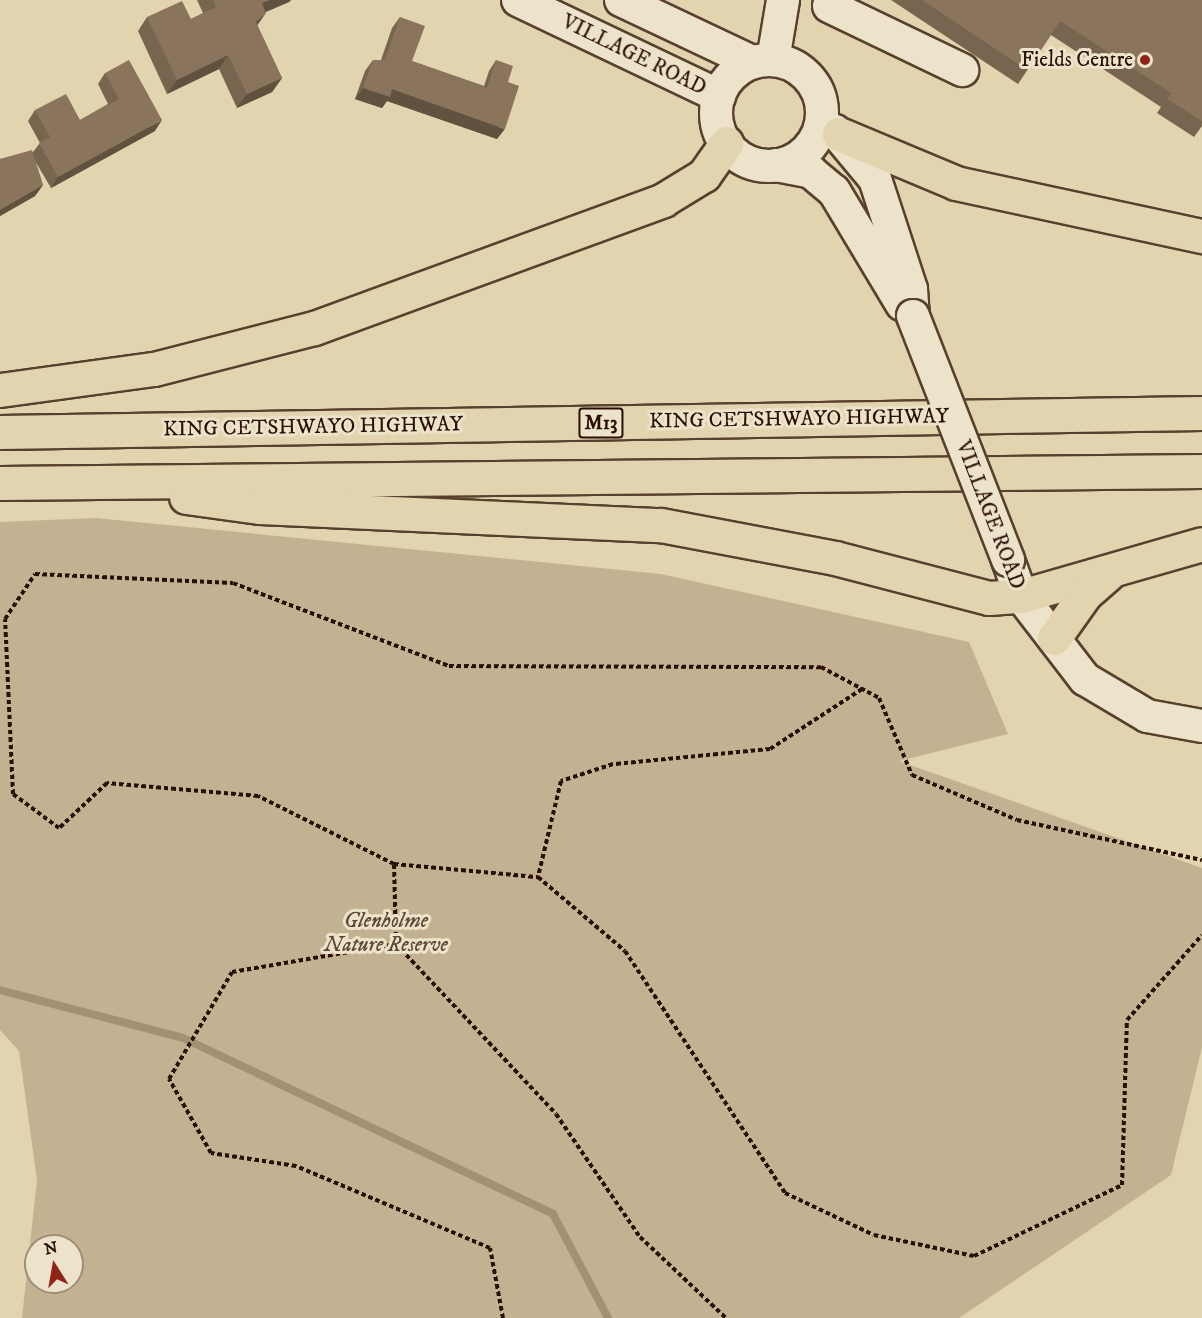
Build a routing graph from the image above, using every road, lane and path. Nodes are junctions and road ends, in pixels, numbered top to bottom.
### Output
1 (518, 0) edge
2 (621, 0) edge
3 (783, 0) edge
4 (823, 2) edge
5 (762, 61) junction
6 (962, 70) dead end
7 (719, 96) junction
8 (831, 128) junction
9 (726, 143) junction
10 (776, 165) junction
11 (1202, 236) edge
12 (913, 316) junction
13 (0, 390) edge
14 (1202, 413) edge
15 (0, 432) edge
16 (1202, 471) edge
17 (0, 483) edge
18 (69, 483) junction
19 (1202, 544) edge
20 (1114, 570) junction
21 (1020, 596) junction
22 (1054, 638) junction
23 (862, 689) junction
24 (1202, 726) edge
25 (1202, 860) edge
26 (394, 864) junction
27 (538, 877) junction
28 (1202, 935) edge
29 (396, 944) junction
30 (503, 1318) edge
31 (726, 1318) edge

1 - 7 street, VILLAGE ROAD
2 - 5 street, VILLAGE ROAD
3 - 5 street
4 - 6 street
5 - 7 street
5 - 8 street
7 - 9 street
8 - 10 street
8 - 11 highway
8 - 12 street, VILLAGE ROAD
9 - 10 street
9 - 13 highway
10 - 12 street, VILLAGE ROAD
12 - 21 street, VILLAGE ROAD, bridge
14 - 15 highway, KING CETSHWAYO HIGHWAY / M13
16 - 18 highway
17 - 18 highway
18 - 21 highway
19 - 20 highway
20 - 21 highway
20 - 22 highway
21 - 22 street, VILLAGE ROAD
22 - 24 street, VILLAGE ROAD
23 - 25 path
23 - 26 path
23 - 27 path
26 - 27 path
26 - 29 path
27 - 28 path
29 - 30 path
29 - 31 path

